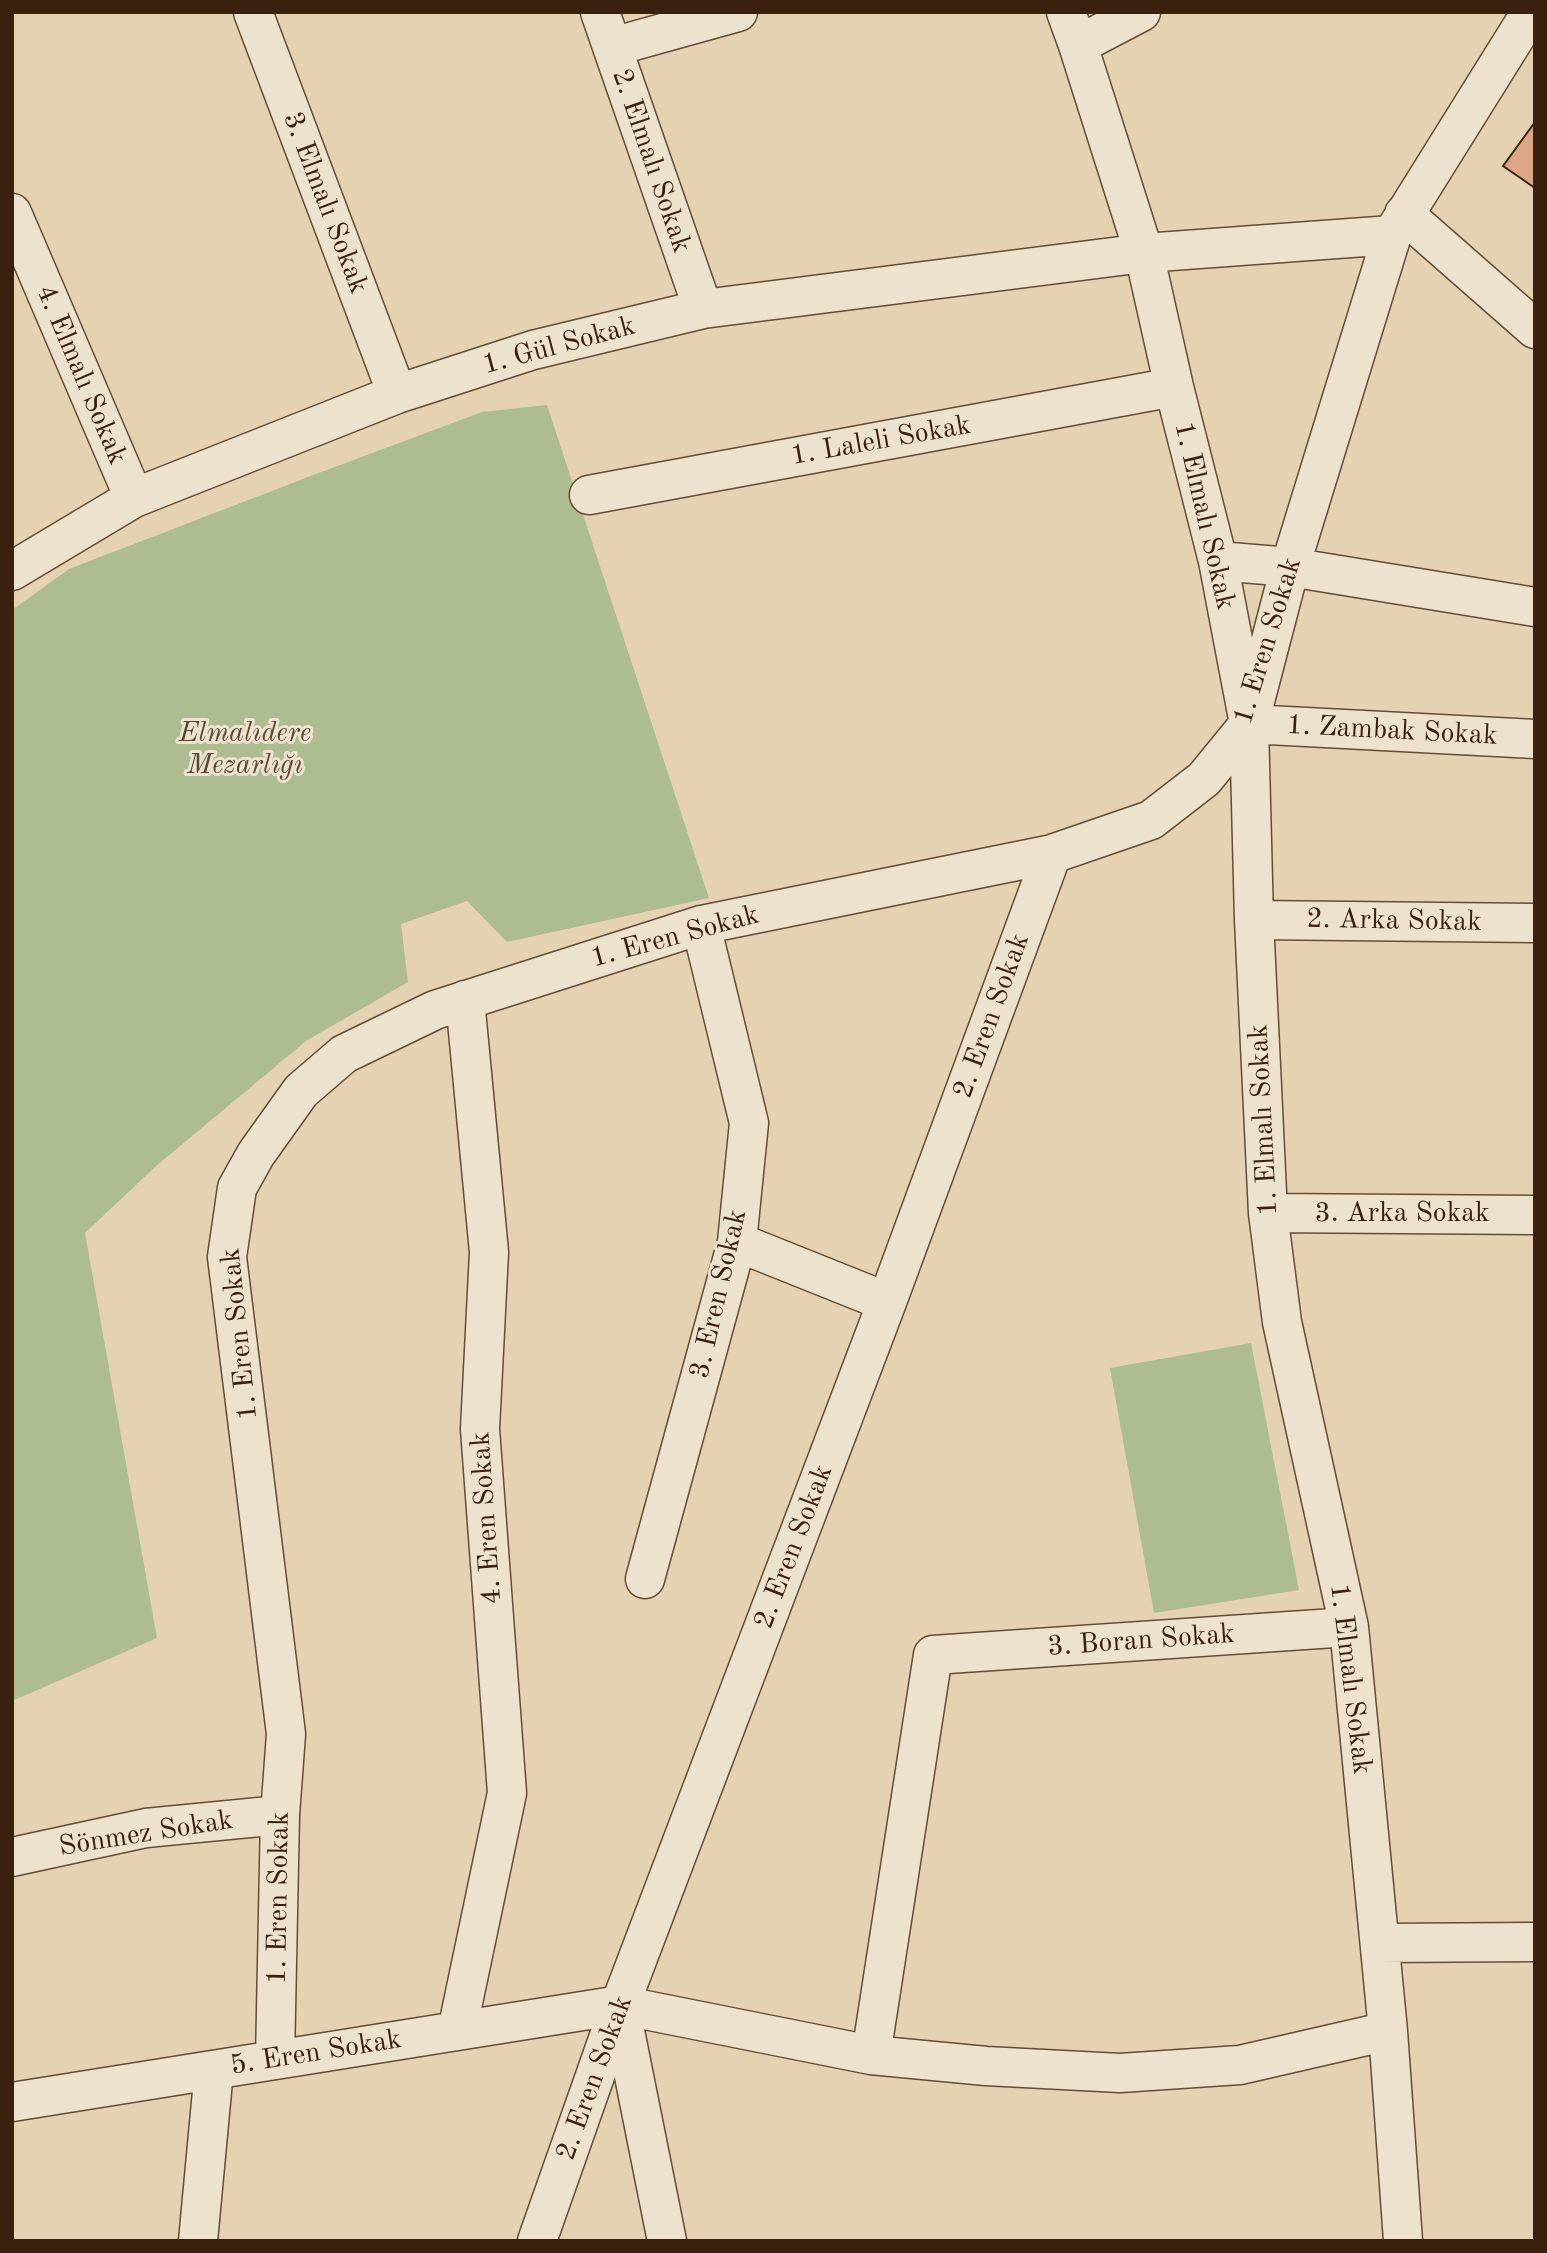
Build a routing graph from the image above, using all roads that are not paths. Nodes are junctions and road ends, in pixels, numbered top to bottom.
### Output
1 (253, 12) edge
2 (738, 12) edge
3 (1141, 12) edge
4 (1530, 18) edge
5 (1072, 28) edge
6 (606, 30) edge
7 (12, 213) edge
8 (1398, 224) junction
9 (1144, 253) junction
10 (703, 309) junction
11 (1535, 330) edge
12 (1174, 387) junction
13 (397, 394) junction
14 (589, 495) dead end
15 (134, 499) junction
16 (1218, 561) junction
17 (1290, 567) junction
18 (12, 571) edge
19 (1535, 607) edge
20 (1249, 724) junction
21 (1535, 739) edge
22 (1052, 853) junction
23 (1254, 920) junction
24 (1535, 923) edge
25 (701, 925) junction
26 (465, 1000) junction
27 (1268, 1213) junction
28 (1535, 1215) edge
29 (737, 1241) junction
30 (887, 1302) junction
31 (645, 1579) dead end
32 (1349, 1627) junction
33 (280, 1815) junction
34 (12, 1857) edge
35 (1535, 1942) edge
36 (1380, 1943) junction
37 (620, 2006) junction
38 (457, 2031) junction
39 (1388, 2031) junction
40 (871, 2055) junction
41 (275, 2060) junction
42 (214, 2070) junction
43 (12, 2102) edge
44 (198, 2241) edge
45 (537, 2241) edge
46 (667, 2241) edge
47 (1403, 2241) edge

1 - 13 street, 3. Elmalı Sokak
2 - 6 street
3 - 5 street
4 - 8 street, 1. Eren Sokak
5 - 9 street, 1. Elmalı Sokak
6 - 10 street, 2. Elmalı Sokak
7 - 15 street, 4. Elmalı Sokak
8 - 9 street, 1. Gül Sokak
8 - 11 street
8 - 17 street, 1. Eren Sokak
9 - 10 street, 1. Gül Sokak
9 - 12 street, 1. Elmalı Sokak
10 - 13 street, 1. Gül Sokak
12 - 14 street, 1. Laleli Sokak
12 - 16 street, 1. Elmalı Sokak
13 - 15 street, 1. Gül Sokak
15 - 18 street, 1. Gül Sokak
16 - 17 street
16 - 20 street, 1. Elmalı Sokak
17 - 19 street
17 - 20 street, 1. Eren Sokak
20 - 21 street, 1. Zambak Sokak
20 - 22 street, 1. Eren Sokak
20 - 23 street, 1. Elmalı Sokak
22 - 25 street, 1. Eren Sokak
22 - 30 street, 2. Eren Sokak
23 - 24 street, 2. Arka Sokak
23 - 27 street, 1. Elmalı Sokak
25 - 26 street, 1. Eren Sokak
25 - 29 street, 3. Eren Sokak
26 - 33 street, 1. Eren Sokak
26 - 38 street, 4. Eren Sokak
27 - 28 street, 3. Arka Sokak
27 - 32 street, 1. Elmalı Sokak
29 - 30 street
29 - 31 street, 3. Eren Sokak
30 - 37 street, 2. Eren Sokak
32 - 36 street, 1. Elmalı Sokak
32 - 40 street, 3. Boran Sokak
33 - 34 street, Sönmez Sokak
33 - 41 street, 1. Eren Sokak
35 - 36 street
36 - 39 street, 1. Elmalı Sokak
37 - 38 street, 5. Eren Sokak
37 - 40 street, 5. Eren Sokak
37 - 45 street, 2. Eren Sokak
37 - 46 street
38 - 41 street, 5. Eren Sokak
39 - 40 street, 5. Eren Sokak
39 - 47 street, 1. Elmalı Sokak
41 - 42 street, 5. Eren Sokak
42 - 43 street, 5. Eren Sokak
42 - 44 street

